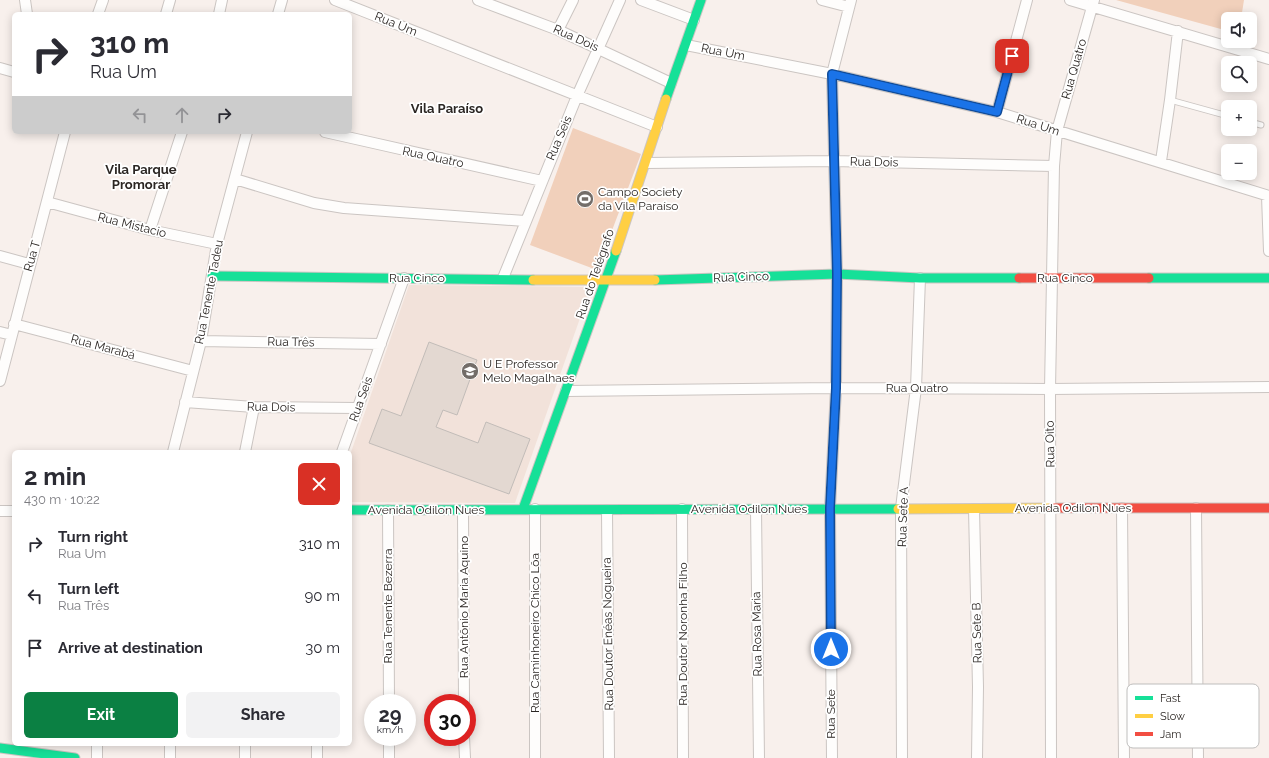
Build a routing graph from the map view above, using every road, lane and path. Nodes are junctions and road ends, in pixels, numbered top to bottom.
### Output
1 (25, 0) edge
2 (103, 0) edge
3 (170, 0) edge
4 (222, 0) edge
5 (282, 0) edge
6 (335, 0) edge
7 (478, 0) edge
8 (573, 0) edge
9 (620, 0) edge
10 (641, 0) edge
11 (702, 0) edge
12 (822, 0) edge
13 (1027, 0) edge
14 (1070, 0) edge
15 (850, 3) edge
16 (1093, 3) edge
17 (27, 12) edge
18 (99, 12) edge
19 (167, 12) edge
20 (219, 12) edge
21 (279, 12) edge
22 (694, 20) junction
23 (558, 30) junction
24 (1178, 31) junction
25 (686, 45) junction
26 (599, 48) junction
27 (1269, 59) edge
28 (0, 68) edge
29 (12, 71) edge
30 (832, 74) junction
31 (671, 83) junction
32 (577, 96) junction
33 (1170, 100) junction
34 (997, 112) junction
35 (1221, 114) edge
36 (1257, 124) edge
37 (1261, 125) dead end
38 (657, 127) junction
39 (1057, 131) junction
40 (64, 134) edge
41 (181, 134) edge
42 (246, 134) edge
43 (334, 134) edge
44 (833, 160) junction
45 (1161, 161) junction
46 (646, 163) junction
47 (1054, 166) junction
48 (235, 179) junction
49 (542, 181) junction
50 (1268, 196) edge
51 (47, 202) junction
52 (525, 221) junction
53 (150, 230) junction
54 (217, 244) junction
55 (1269, 250) edge
56 (0, 256) edge
57 (29, 264) junction
58 (837, 274) junction
59 (212, 276) junction
60 (404, 278) junction
61 (502, 278) junction
62 (920, 278) junction
63 (1053, 278) junction
64 (1269, 278) edge
65 (606, 281) junction
66 (14, 324) junction
67 (0, 332) edge
68 (12, 336) junction
69 (201, 340) junction
70 (381, 344) junction
71 (192, 371) junction
72 (0, 381) edge
73 (1269, 387) edge
74 (836, 388) junction
75 (916, 388) junction
76 (1050, 389) junction
77 (566, 391) junction
78 (186, 402) junction
79 (254, 407) junction
80 (357, 408) junction
81 (174, 450) edge
82 (245, 450) edge
83 (343, 450) edge
84 (830, 508) junction
85 (901, 508) junction
86 (1122, 508) junction
87 (1196, 508) junction
88 (1269, 508) edge
89 (523, 509) junction
90 (535, 509) junction
91 (682, 509) junction
92 (974, 509) junction
93 (1051, 509) junction
94 (0, 510) edge
95 (352, 510) edge
96 (388, 510) junction
97 (463, 510) junction
98 (607, 510) junction
99 (756, 510) junction
100 (12, 511) edge
101 (1197, 684) edge
102 (389, 694) edge
103 (464, 694) edge
104 (97, 746) edge
105 (170, 746) edge
106 (245, 746) edge
107 (317, 746) edge
108 (389, 746) edge
109 (464, 746) edge
110 (0, 748) edge
111 (22, 748) edge
112 (1198, 748) edge
113 (75, 758) edge
114 (97, 758) edge
115 (170, 758) edge
116 (245, 758) edge
117 (317, 758) edge
118 (389, 758) edge
119 (464, 758) edge
120 (535, 758) edge
121 (610, 758) edge
122 (683, 758) edge
123 (758, 758) edge
124 (832, 758) edge
125 (902, 758) edge
126 (977, 758) edge
127 (1051, 758) edge
128 (1124, 758) edge
129 (1198, 758) edge

1 - 17 street
2 - 18 street
3 - 19 street
4 - 20 street
5 - 21 street
6 - 32 street, Rua Um
7 - 23 street, Rua Dois
8 - 23 street
9 - 26 street, Rua Seis
10 - 22 street
11 - 22 street, Rua do Telégrafo
12 - 15 street
13 - 34 street
14 - 16 street
15 - 30 street, Rua Sete
16 - 24 street
16 - 39 street, Rua Quatro
22 - 25 street, Rua do Telégrafo
23 - 26 street, Rua Dois
24 - 27 street
24 - 33 street
25 - 30 street, Rua Um
25 - 31 street, Rua do Telégrafo
26 - 31 street, Rua Dois
26 - 32 street, Rua Seis
28 - 29 street
30 - 34 street, Rua Um
30 - 44 street, Rua Sete
31 - 38 street, Rua do Telégrafo
32 - 38 street, Rua Um
32 - 49 street, Rua Seis
33 - 35 lane
33 - 45 street
34 - 39 street, Rua Um
36 - 37 lane
38 - 46 street, Rua do Telégrafo
39 - 45 street, Rua Um
39 - 47 street, Rua Oito
40 - 51 street, Rua T
41 - 53 street
42 - 48 street, Rua Tenente Tadeu
43 - 49 street, Rua Quatro
44 - 46 street, Rua Dois
44 - 47 street, Rua Dois
44 - 58 street, Rua Sete
45 - 50 street, Rua Um
46 - 65 street, Rua do Telégrafo
47 - 63 street, Rua Oito
48 - 52 street
48 - 54 street, Rua Tenente Tadeu
49 - 52 street, Rua Seis
50 - 55 street
51 - 53 street, Rua Mistacio
51 - 57 street, Rua T
52 - 61 street, Rua Seis
53 - 54 street, Rua Mistacio
54 - 59 street, Rua Tenente Tadeu
56 - 57 street
57 - 66 street, Rua T
58 - 62 street, Rua Cinco
58 - 65 street, Rua Cinco
58 - 74 street, Rua Sete
59 - 60 street, Rua Cinco
59 - 69 street, Rua Tenente Tadeu
60 - 61 street, Rua Cinco
60 - 70 street, Rua Seis
61 - 65 street, Rua Cinco
62 - 63 street, Rua Cinco
62 - 75 street, Rua Sete A
63 - 64 street, Rua Cinco
63 - 76 street, Rua Oito
65 - 77 street, Rua do Telégrafo
66 - 68 street, Rua T
66 - 71 street, Rua Marabá
67 - 68 street
68 - 72 street, Rua T
69 - 70 street, Rua Três
69 - 71 street, Rua Tenente Tadeu
70 - 80 street, Rua Seis
71 - 78 street, Rua Tenente Tadeu
73 - 76 street, Rua Quatro
74 - 75 street, Rua Quatro
74 - 77 street, Rua Quatro
74 - 84 street, Rua Sete
75 - 76 street, Rua Quatro
75 - 85 street, Rua Sete A
76 - 93 street, Rua Oito
77 - 89 street, Rua do Telégrafo
78 - 79 street, Rua Dois
78 - 81 street, Rua Tenente Tadeu
79 - 80 street, Rua Dois
79 - 82 street
80 - 83 street, Rua Seis
84 - 85 street, Avenida Odilon Nues
84 - 99 street, Avenida Odilon Nues
84 - 124 street, Rua Sete
85 - 92 street, Avenida Odilon Nues
85 - 125 street, Rua Sete A
86 - 87 street, Avenida Odilon Nues
86 - 93 street, Avenida Odilon Nues
86 - 128 street
87 - 88 street, Avenida Odilon Nues
87 - 101 street
89 - 90 street, Avenida Odilon Nues
89 - 97 street, Avenida Odilon Nues
90 - 98 street, Avenida Odilon Nues
90 - 120 street, Rua Caminhoneiro Chico Lôa
91 - 98 street, Avenida Odilon Nues
91 - 99 street, Avenida Odilon Nues
91 - 122 street, Rua Doutor Noronha Filho
92 - 93 street, Avenida Odilon Nues
92 - 126 street, Rua Sete B
93 - 127 street, Rua Oito
94 - 100 street
95 - 96 street, Avenida Odilon Nues
96 - 97 street, Avenida Odilon Nues
96 - 102 street, Rua Tenente Bezerra
97 - 103 street, Rua Antônio Maria Aquino
98 - 121 street, Rua Doutor Enéas Nogueira
99 - 123 street, Rua Rosa Maria
104 - 114 street
105 - 115 street
106 - 116 street
107 - 117 street
108 - 118 street
109 - 119 street
110 - 111 street
111 - 113 street
112 - 129 street

